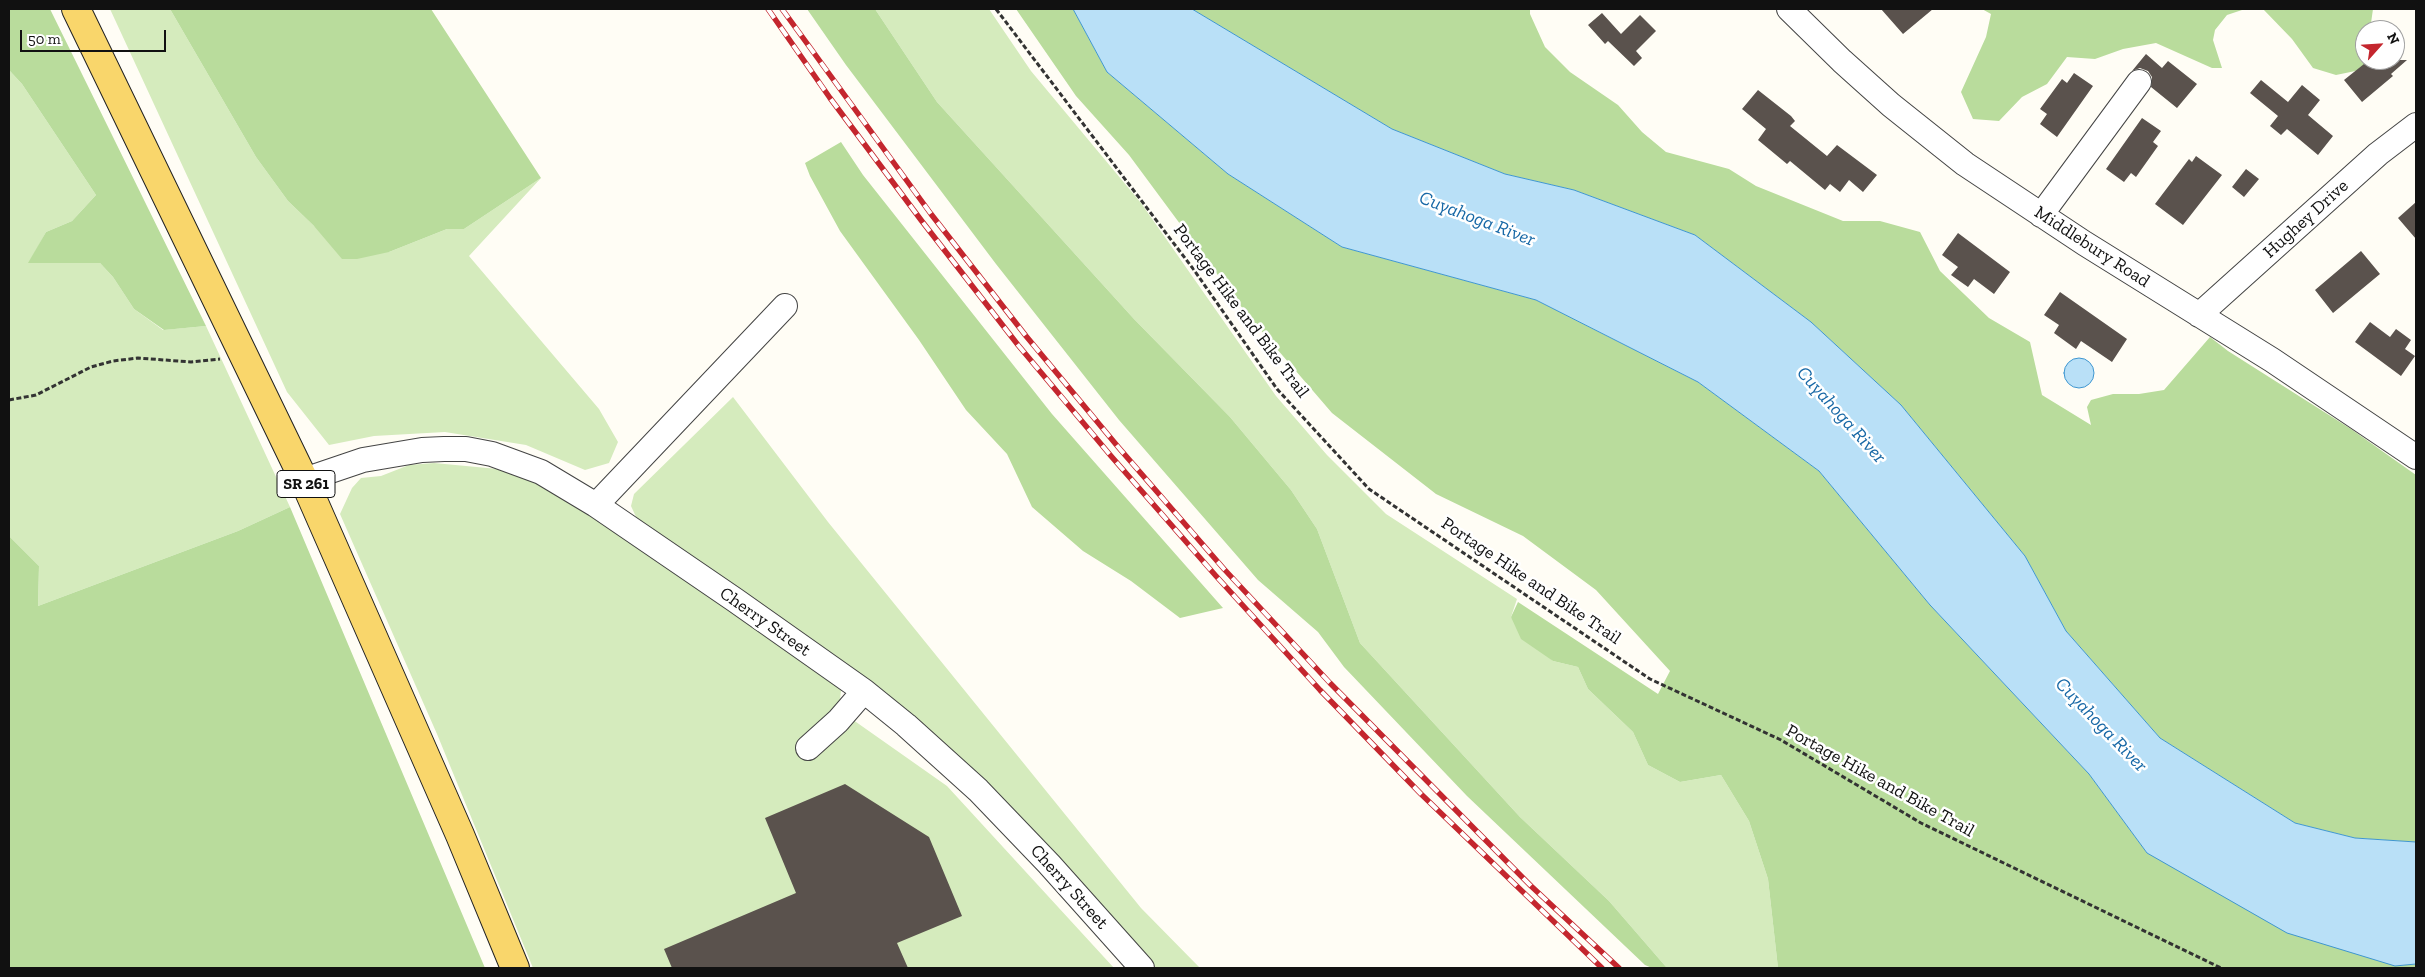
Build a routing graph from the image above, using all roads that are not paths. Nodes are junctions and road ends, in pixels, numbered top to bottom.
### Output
1 (76, 9) edge
2 (1789, 9) edge
3 (2139, 82) dead end
4 (2416, 125) edge
5 (2042, 214) junction
6 (785, 306) dead end
7 (2199, 315) junction
8 (2416, 457) edge
9 (304, 480) junction
10 (596, 505) junction
11 (864, 691) junction
12 (808, 748) dead end
13 (515, 968) edge
14 (1142, 968) edge

1 - 9 main road, SR 261
2 - 5 street, Middlebury Road
3 - 5 street
4 - 7 street, Hughey Drive
5 - 7 street, Middlebury Road
6 - 10 street
7 - 8 street, Middlebury Road
9 - 10 street, Cherry Street
9 - 13 main road, SR 261
10 - 11 street, Cherry Street
11 - 12 street
11 - 14 street, Cherry Street

